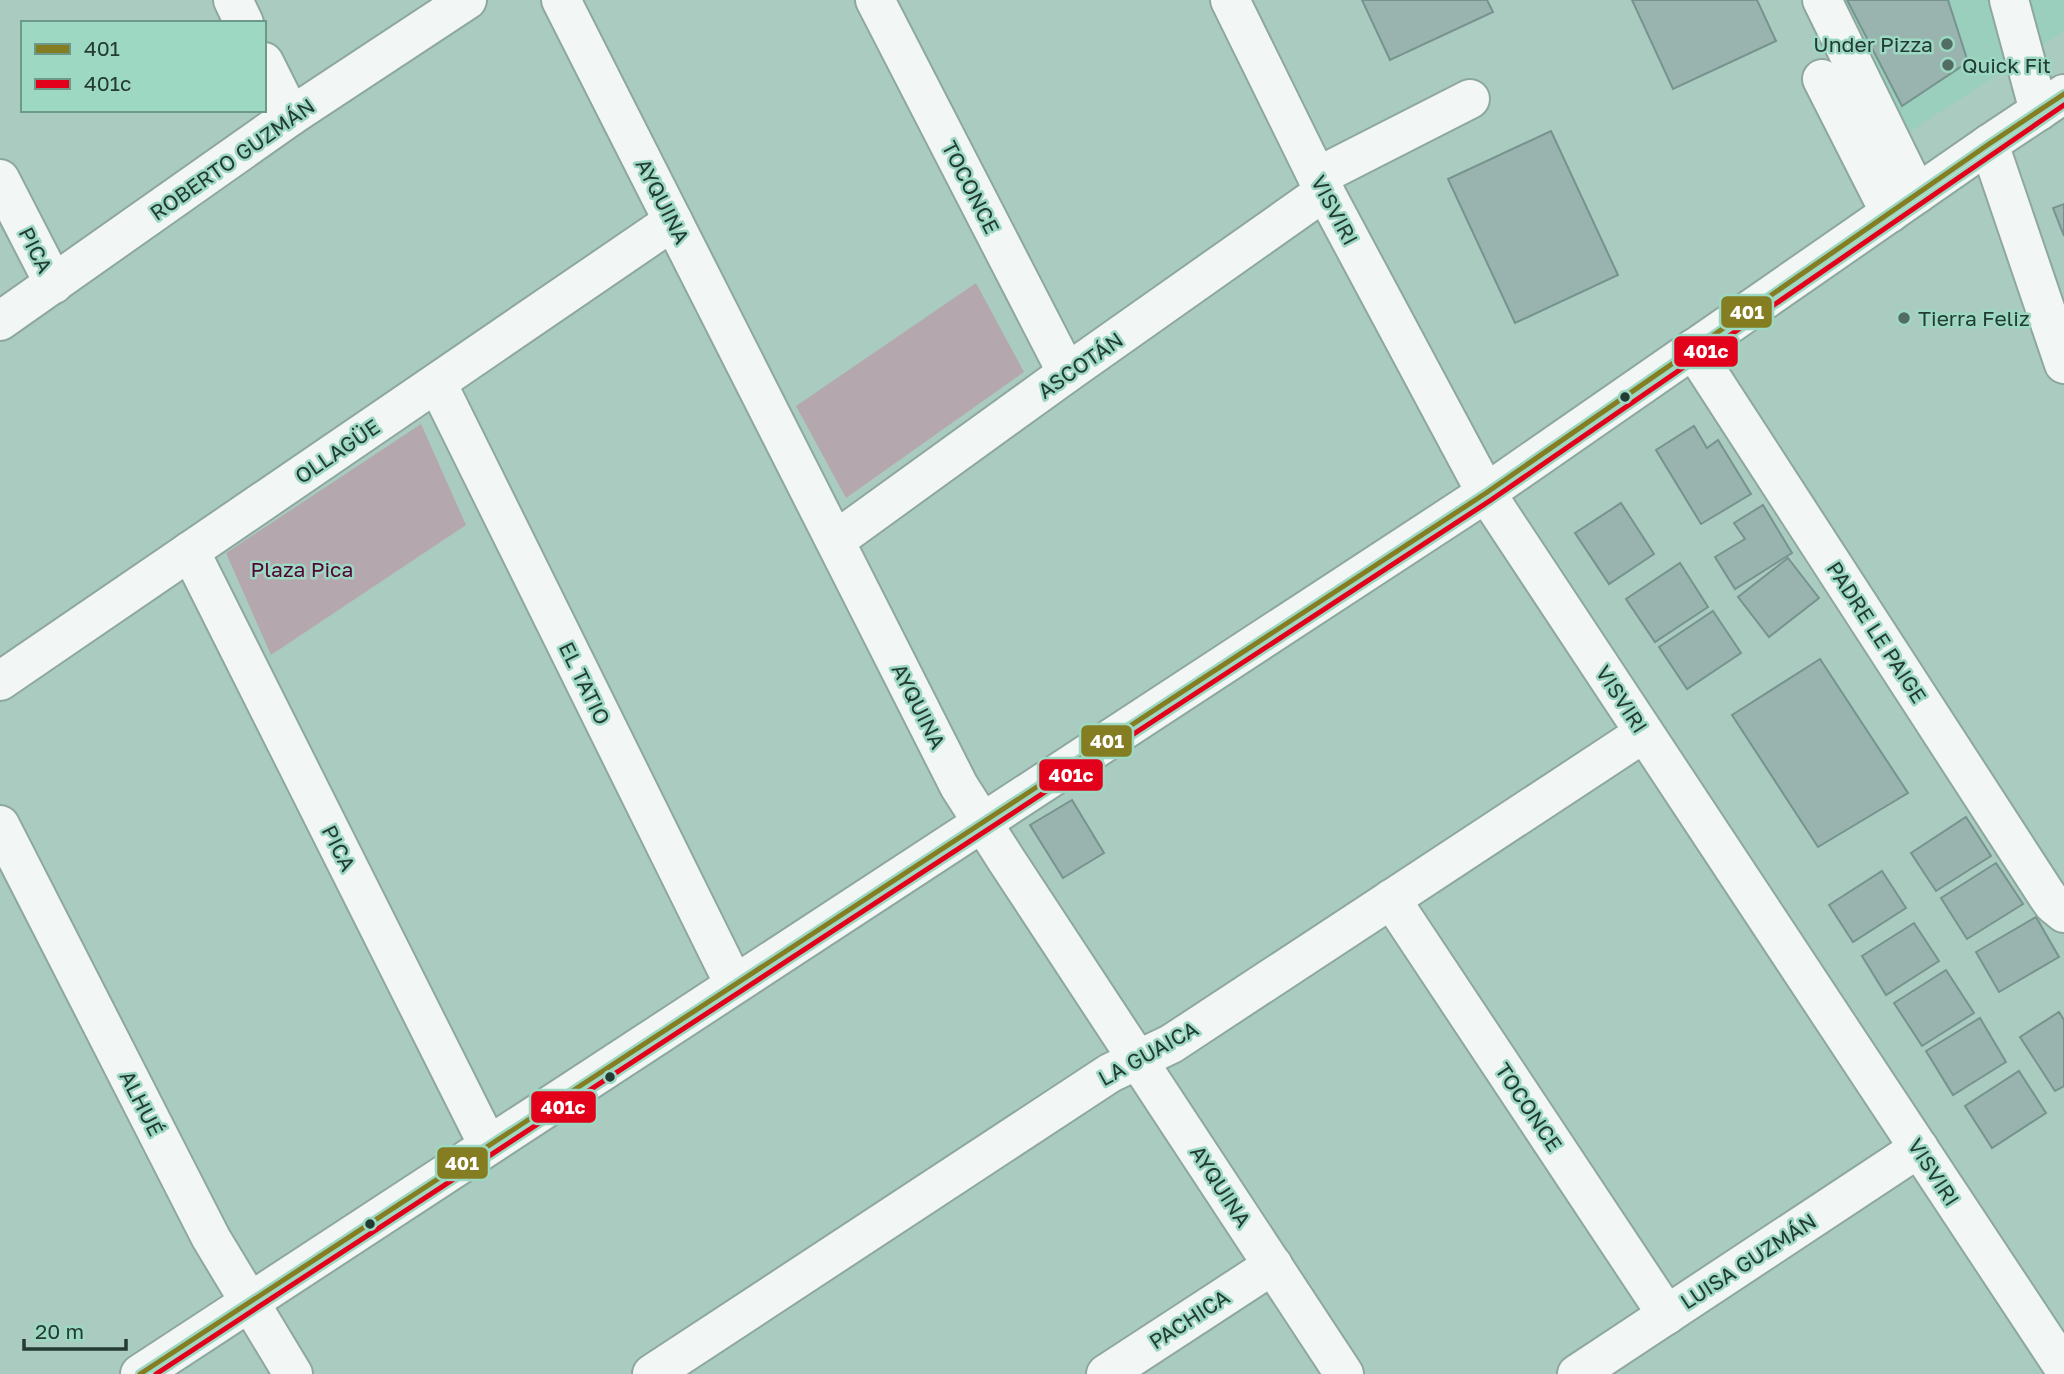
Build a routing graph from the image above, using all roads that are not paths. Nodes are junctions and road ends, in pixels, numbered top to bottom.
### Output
1 (233, 0) edge
2 (467, 0) edge
3 (561, 0) edge
4 (875, 0) edge
5 (1230, 0) edge
6 (1822, 0) edge
7 (2009, 0) edge
8 (243, 21) edge
9 (266, 66) edge
10 (1822, 79) dead end
11 (1470, 99) dead end
12 (2052, 102) edge
13 (291, 116) junction
14 (1989, 144) junction
15 (0, 179) edge
16 (1321, 184) junction
17 (1904, 203) junction
18 (673, 221) junction
19 (54, 284) junction
20 (0, 321) edge
21 (1693, 349) junction
22 (2064, 364) edge
23 (1067, 373) junction
24 (437, 383) junction
25 (1486, 493) junction
26 (836, 541) junction
27 (190, 551) junction
28 (0, 681) edge
29 (1644, 733) junction
30 (981, 822) junction
31 (0, 825) edge
32 (1391, 899) junction
33 (2064, 913) edge
34 (734, 984) junction
35 (1138, 1060) junction
36 (488, 1145) junction
37 (1919, 1149) junction
38 (1273, 1265) junction
39 (249, 1302) junction
40 (1667, 1314) junction
41 (2064, 1368) edge
42 (140, 1374) edge
43 (293, 1374) edge
44 (652, 1374) edge
45 (1106, 1374) edge
46 (1344, 1374) edge
47 (1577, 1374) edge

1 - 8 street
2 - 13 street, ROBERTO GUZMÁN
3 - 18 street, AYQUINA
4 - 23 street, TOCONCE
5 - 16 street, VISVIRI
6 - 17 street
7 - 12 street
9 - 13 street
10 - 17 street
11 - 16 street, ASCOTÁN
12 - 14 street
13 - 19 street, ROBERTO GUZMÁN
14 - 17 street
14 - 22 street
15 - 19 street, PICA
16 - 23 street, ASCOTÁN
16 - 25 street, VISVIRI
17 - 21 street
18 - 24 street, OLLAGÜE
18 - 26 street, AYQUINA
19 - 20 street, ROBERTO GUZMÁN
21 - 25 street
21 - 33 street, PADRE LE PAIGE
23 - 26 street, ASCOTÁN
24 - 27 street, OLLAGÜE
24 - 34 street, EL TATIO
25 - 29 street, VISVIRI
25 - 30 street
26 - 30 street, AYQUINA
27 - 28 street, OLLAGÜE
27 - 36 street, PICA
29 - 32 street, LA GUAICA
29 - 37 street, VISVIRI
30 - 34 street
30 - 35 street, AYQUINA
31 - 39 street, ALHUÉ
32 - 35 street, LA GUAICA
32 - 40 street, TOCONCE
34 - 36 street
35 - 38 street, AYQUINA
35 - 44 street, LA GUAICA
36 - 39 street
37 - 40 street, LUISA GUZMÁN
37 - 41 street, VISVIRI
38 - 45 street, PACHICA
38 - 46 street, AYQUINA
39 - 42 street
39 - 43 street, ALHUÉ
40 - 47 street, LUISA GUZMÁN

